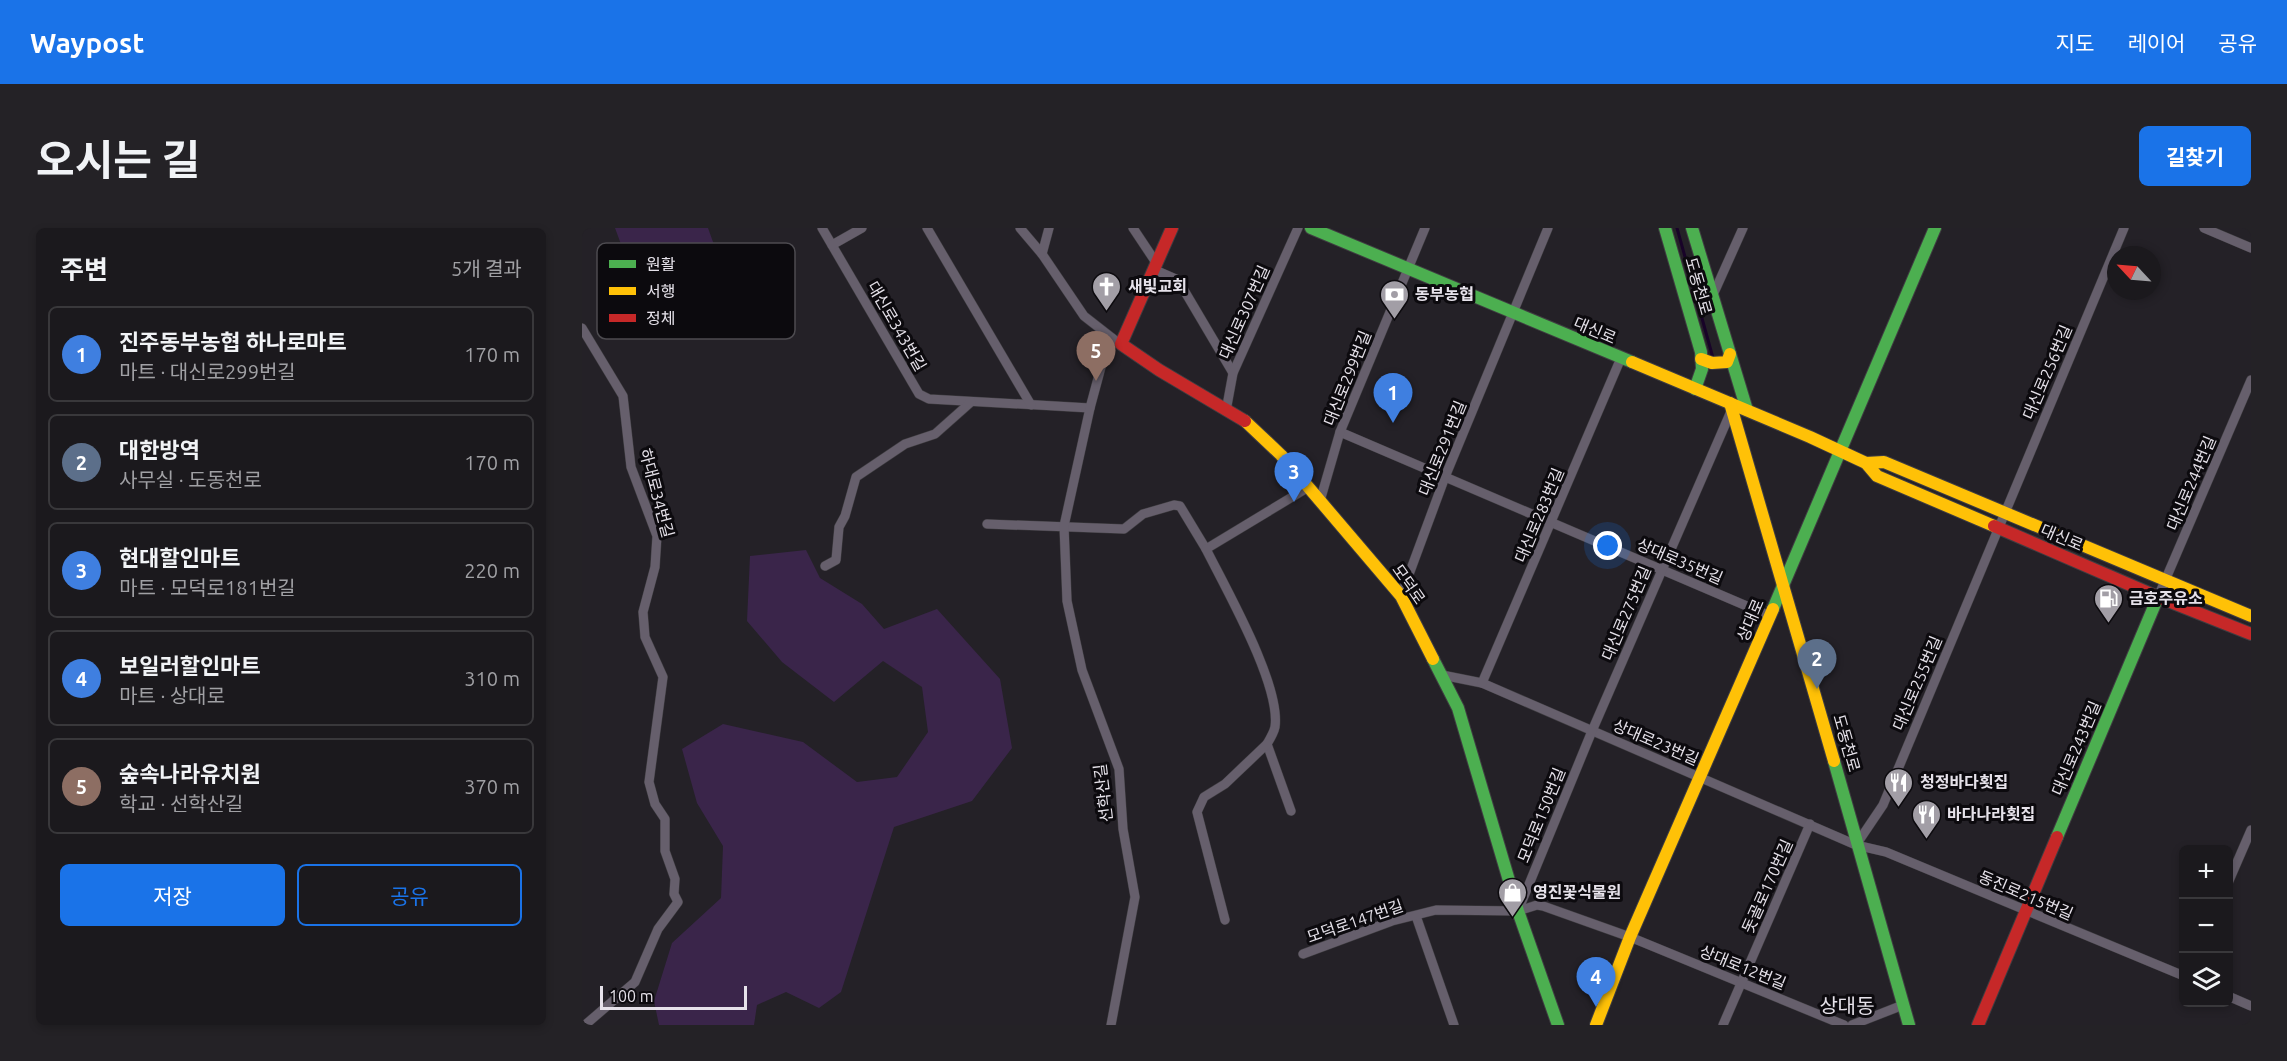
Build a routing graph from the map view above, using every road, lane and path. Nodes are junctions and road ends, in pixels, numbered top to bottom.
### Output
1 (822, 228) edge
2 (862, 228) edge
3 (927, 228) edge
4 (1020, 228) edge
5 (1049, 228) edge
6 (1132, 228) edge
7 (1172, 228) edge
8 (1298, 228) edge
9 (1311, 228) edge
10 (1425, 228) edge
11 (1548, 228) edge
12 (1665, 228) edge
13 (1692, 228) edge
14 (1743, 228) edge
15 (1935, 228) edge
16 (2124, 228) edge
17 (2204, 228) edge
18 (832, 245) junction
19 (2251, 248) edge
20 (1041, 254) junction
21 (1156, 267) junction
22 (1407, 269) junction
23 (1713, 295) junction
24 (1513, 312) junction
25 (582, 328) edge
26 (1116, 341) junction
27 (1730, 354) junction
28 (1621, 358) junction
29 (1701, 359) junction
30 (1233, 373) junction
31 (2251, 380) edge
32 (1695, 388) junction
33 (971, 402) junction
34 (1031, 405) junction
35 (1731, 406) junction
36 (1090, 408) junction
37 (1747, 410) junction
38 (1226, 411) junction
39 (1340, 432) junction
40 (1839, 450) junction
41 (1866, 463) junction
42 (1445, 477) junction
43 (1306, 488) junction
44 (1320, 501) junction
45 (2005, 512) junction
46 (1552, 523) junction
47 (987, 524) dead end
48 (1064, 526) junction
49 (1998, 528) junction
50 (1206, 549) junction
51 (825, 566) dead end
52 (1661, 570) junction
53 (2166, 579) junction
54 (1783, 582) junction
55 (1401, 596) junction
56 (2158, 597) junction
57 (1770, 616) junction
58 (2251, 616) edge
59 (2251, 634) edge
60 (1442, 675) junction
61 (1482, 683) junction
62 (1592, 731) junction
63 (1267, 744) junction
64 (1701, 777) junction
65 (1291, 811) dead end
66 (1810, 824) junction
67 (2251, 830) edge
68 (1856, 845) junction
69 (2233, 873) edge
70 (1518, 911) junction
71 (2024, 912) junction
72 (1416, 916) junction
73 (1225, 920) dead end
74 (1630, 937) junction
75 (1303, 954) dead end
76 (2179, 974) edge
77 (1742, 982) junction
78 (2233, 998) edge
79 (1903, 1005) junction
80 (2251, 1006) edge
81 (585, 1025) edge
82 (1111, 1025) edge
83 (1454, 1025) edge
84 (1558, 1025) edge
85 (1596, 1025) edge
86 (1723, 1025) edge
87 (1844, 1025) edge
88 (1852, 1025) edge
89 (1909, 1025) edge
90 (1978, 1025) edge

1 - 18 street, 대신로343번길
2 - 18 street
3 - 34 street
4 - 20 street
5 - 20 street
6 - 21 street
7 - 21 street
8 - 30 street, 대신로307번길
9 - 22 street, 대신로
10 - 22 street, 대신로299번길
11 - 24 street, 대신로291번길
12 - 29 street, 도동천로
13 - 23 street, 도동천로
14 - 23 street
15 - 40 street, 상대로
16 - 45 street, 대신로256번길
17 - 19 street
18 - 33 street, 대신로343번길
20 - 26 street
21 - 26 street
21 - 30 street
22 - 24 street, 대신로
22 - 39 street, 대신로299번길
23 - 27 street, 도동천로
24 - 28 street, 대신로
24 - 42 street, 대신로291번길
25 - 81 street, 하대로34번길
26 - 36 street, 선학산길
26 - 38 street, 모덕로
27 - 29 street
27 - 37 street, 도동천로
28 - 32 street, 대신로
28 - 46 street, 대신로283번길
29 - 32 street, 도동천로
30 - 38 street, 대신로307번길
31 - 53 street, 대신로244번길
32 - 35 street, 대신로
33 - 34 street
33 - 51 street
34 - 36 street
35 - 37 street, 대신로
35 - 52 street, 대신로275번길
35 - 54 street, 도동천로
36 - 48 street, 선학산길
37 - 40 street, 대신로
38 - 43 street, 모덕로
39 - 42 street, 상대로35번길
39 - 44 street, 대신로299번길
40 - 41 street, 대신로
40 - 54 street, 상대로
41 - 45 street, 대신로
41 - 49 street, 대신로
42 - 46 street, 상대로35번길
42 - 55 street, 대신로291번길
43 - 44 street, 모덕로
43 - 50 street
44 - 55 street, 모덕로
45 - 49 street, 대신로256번길
45 - 53 street, 대신로
46 - 52 street, 상대로35번길
46 - 61 street, 대신로283번길
47 - 48 street
48 - 50 street
48 - 82 street, 선학산길
49 - 56 street, 대신로
49 - 68 street, 대신로255번길
50 - 63 street
52 - 57 street, 상대로35번길
52 - 62 street, 대신로275번길
53 - 56 street, 대신로244번길
53 - 58 street, 대신로
54 - 57 street, 상대로
54 - 68 street, 도동천로
55 - 60 street, 모덕로
56 - 59 street, 대신로
56 - 71 street, 대신로243번길
57 - 64 street, 상대로
60 - 61 street, 상대로23번길
60 - 70 street, 모덕로
61 - 62 street, 상대로23번길
62 - 64 street, 상대로23번길
62 - 70 street, 모덕로150번길
63 - 65 street
63 - 73 street
64 - 66 street, 상대로23번길
64 - 74 street, 상대로
66 - 68 street, 상대로23번길
66 - 77 street, 돗골로170번길
67 - 69 street
68 - 71 street, 동진로215번길
68 - 79 street, 도동천로
70 - 72 street, 모덕로147번길
70 - 74 street, 모덕로147번길
70 - 84 street, 모덕로
71 - 76 street, 동진로215번길
71 - 90 street
72 - 75 street, 모덕로147번길
72 - 83 street, 모덕로147번길
74 - 77 street, 상대로12번길
74 - 85 street, 상대로
77 - 86 street, 돗골로170번길
77 - 87 street, 상대로12번길
78 - 80 street
79 - 88 street
79 - 89 street, 도동천로

